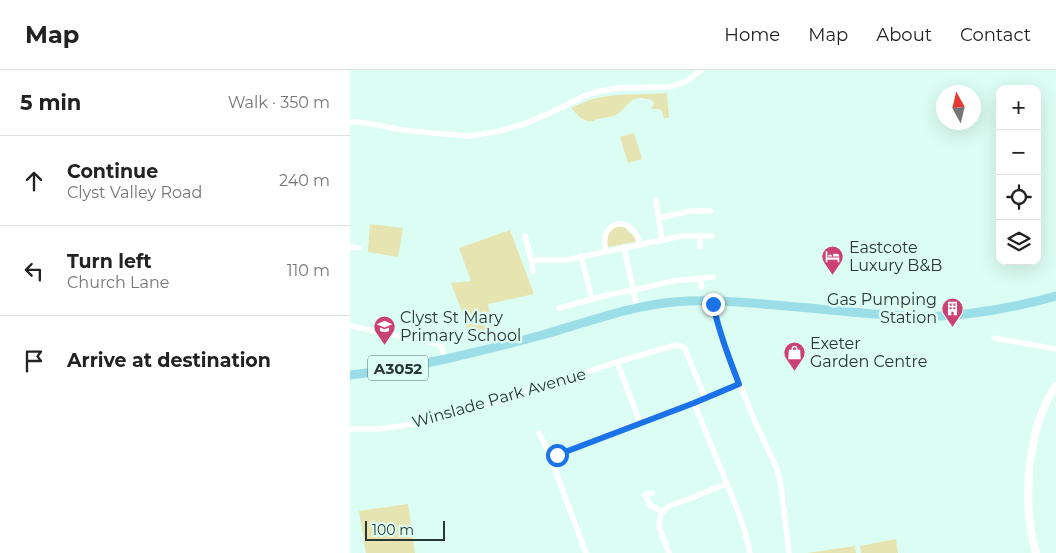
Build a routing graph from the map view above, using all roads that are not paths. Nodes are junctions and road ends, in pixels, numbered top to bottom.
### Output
1 (701, 70) edge
2 (350, 122) edge
3 (656, 200) dead end
4 (710, 211) dead end
5 (659, 218) junction
6 (525, 236) dead end
7 (700, 236) junction
8 (712, 236) dead end
9 (662, 239) junction
10 (639, 244) junction
11 (350, 247) edge
12 (624, 247) junction
13 (700, 247) dead end
14 (359, 248) dead end
15 (606, 251) junction
16 (581, 256) junction
17 (533, 260) junction
18 (533, 271) dead end
19 (713, 277) dead end
20 (700, 278) junction
21 (701, 287) dead end
22 (634, 290) junction
23 (1056, 296) edge
24 (592, 299) junction
25 (712, 301) junction
26 (559, 308) dead end
27 (637, 308) junction
28 (350, 326) edge
29 (994, 338) dead end
30 (1056, 349) edge
31 (445, 359) junction
32 (617, 362) junction
33 (350, 375) edge
34 (739, 384) junction
35 (1056, 386) edge
36 (705, 398) junction
37 (694, 403) junction
38 (640, 422) junction
39 (350, 429) edge
40 (539, 433) dead end
41 (554, 458) junction
42 (726, 484) junction
43 (646, 495) dead end
44 (662, 512) junction
45 (586, 553) edge
46 (669, 553) edge
47 (750, 553) edge
48 (789, 553) edge
49 (1036, 553) edge

1 - 2 street
3 - 5 street
4 - 5 street
5 - 9 street
6 - 17 street
7 - 8 street
7 - 9 street
7 - 13 street
9 - 10 street
10 - 12 street
10 - 15 street
11 - 14 street
12 - 15 street
12 - 22 street
15 - 16 street
16 - 17 street
16 - 24 street
17 - 18 street
19 - 20 street
20 - 21 street
20 - 22 street
22 - 24 street
22 - 27 street
23 - 25 main road, A3052
24 - 26 street
25 - 27 main road, A3052
25 - 34 street
27 - 31 main road, A3052
28 - 31 street
29 - 30 street
31 - 33 main road, A3052
32 - 36 street, Winslade Park Avenue
32 - 38 street
32 - 39 street, Winslade Park Avenue
34 - 36 street
34 - 48 street
35 - 49 street
36 - 37 street
37 - 38 street
37 - 42 street
38 - 41 street
40 - 41 street
41 - 45 street
42 - 44 street
42 - 47 street
43 - 44 street
44 - 46 street

